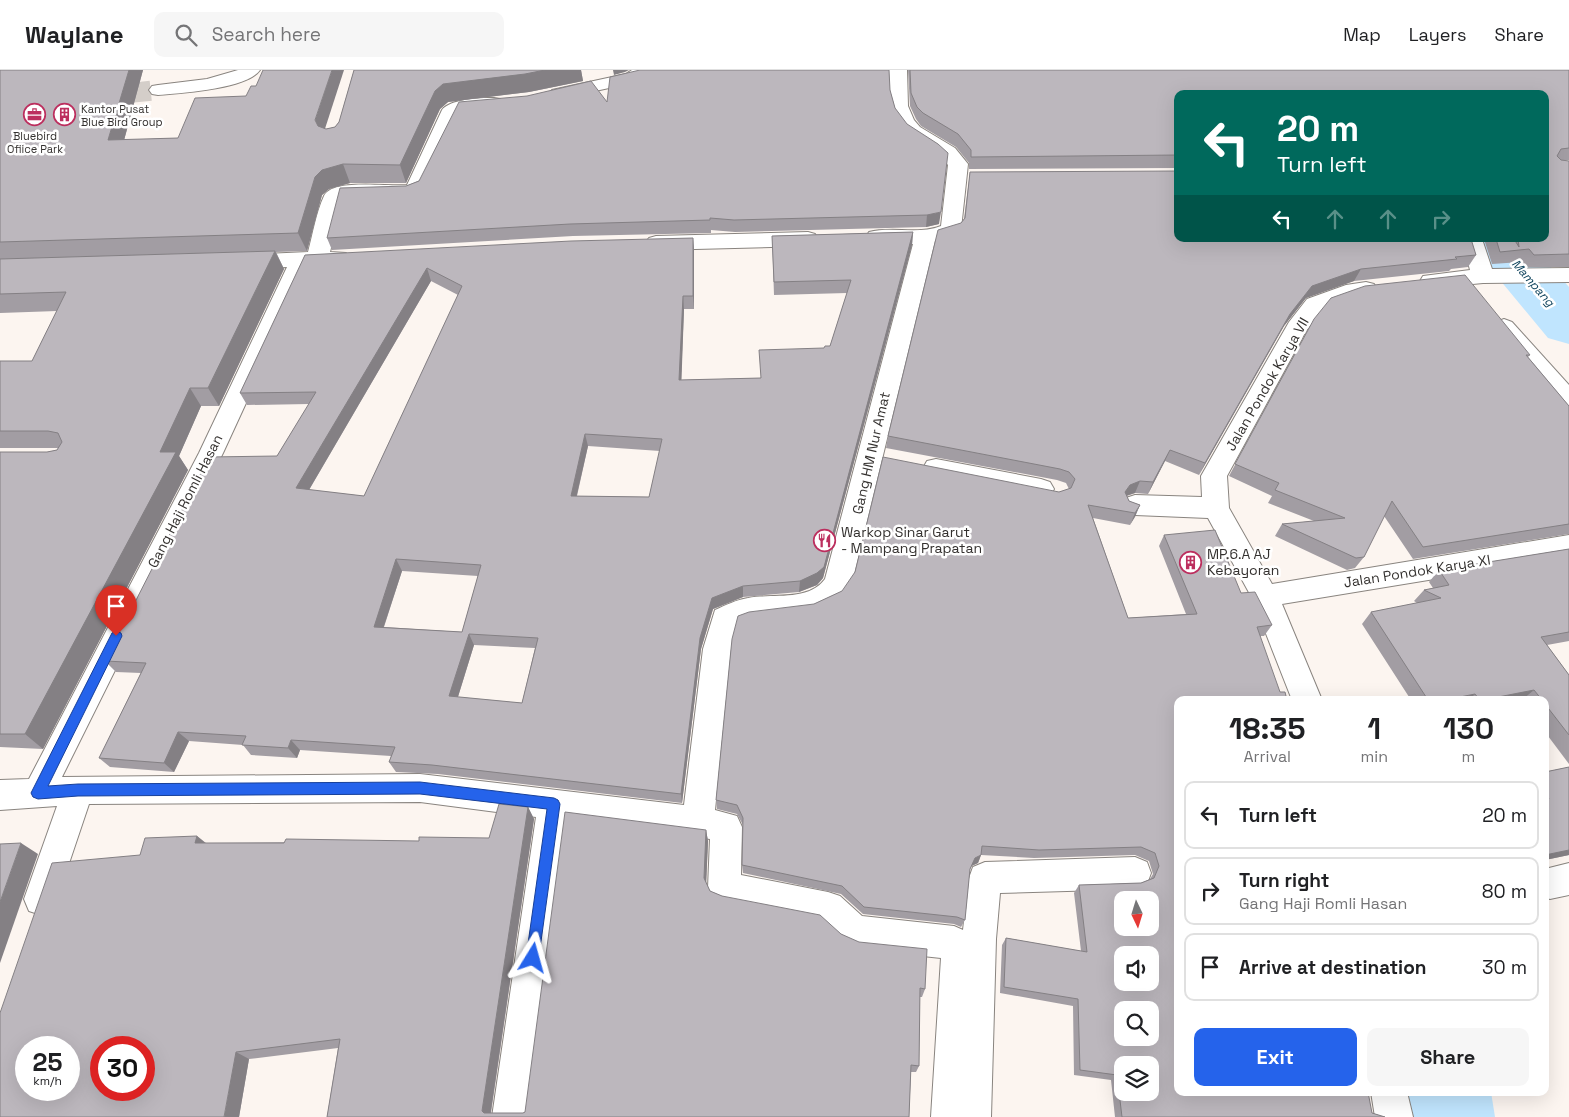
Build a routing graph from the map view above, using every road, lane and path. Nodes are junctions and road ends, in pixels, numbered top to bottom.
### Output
1 (251, 70) edge
2 (641, 70) edge
3 (898, 70) edge
4 (158, 90) tunnel mouth
5 (538, 98) edge
6 (511, 102) edge
7 (926, 236) junction
8 (830, 238) edge
9 (859, 238) edge
10 (1473, 242) edge
11 (632, 244) edge
12 (356, 257) edge
13 (309, 260) junction
14 (222, 262) edge
15 (1569, 274) edge
16 (1482, 288) junction
17 (1569, 401) edge
18 (916, 465) edge
19 (1056, 492) edge
20 (1135, 505) edge
21 (1216, 508) junction
22 (1569, 546) edge
23 (1265, 596) junction
24 (1305, 696) edge
25 (78, 790) junction
26 (38, 793) junction
27 (0, 795) edge
28 (554, 804) junction
29 (698, 822) junction
30 (1134, 873) dead end
31 (31, 927) edge
32 (1390, 1096) edge
33 (512, 1117) edge
34 (950, 1117) edge
35 (972, 1117) edge
36 (1394, 1117) edge

1 - 4 street
2 - 5 street
3 - 7 street
6 - 13 street, Gang Haji Romli Hasan
7 - 9 street
7 - 29 street, Gang HM Nur Amat
8 - 11 street
10 - 16 street
12 - 13 street
13 - 14 street
13 - 26 street, Gang Haji Romli Hasan
15 - 16 street, Jalan Pondok Karya VII
16 - 17 street
16 - 21 street, Jalan Pondok Karya VII
18 - 19 street
20 - 21 street
21 - 23 street, Jalan Pondok Karya VII
22 - 23 street, Jalan Pondok Karya XI
23 - 24 street, Jalan Pondok Karya VII
25 - 26 street
25 - 28 street
25 - 31 street
26 - 27 street
28 - 29 street
28 - 33 street
29 - 34 street
30 - 35 street
32 - 36 street

